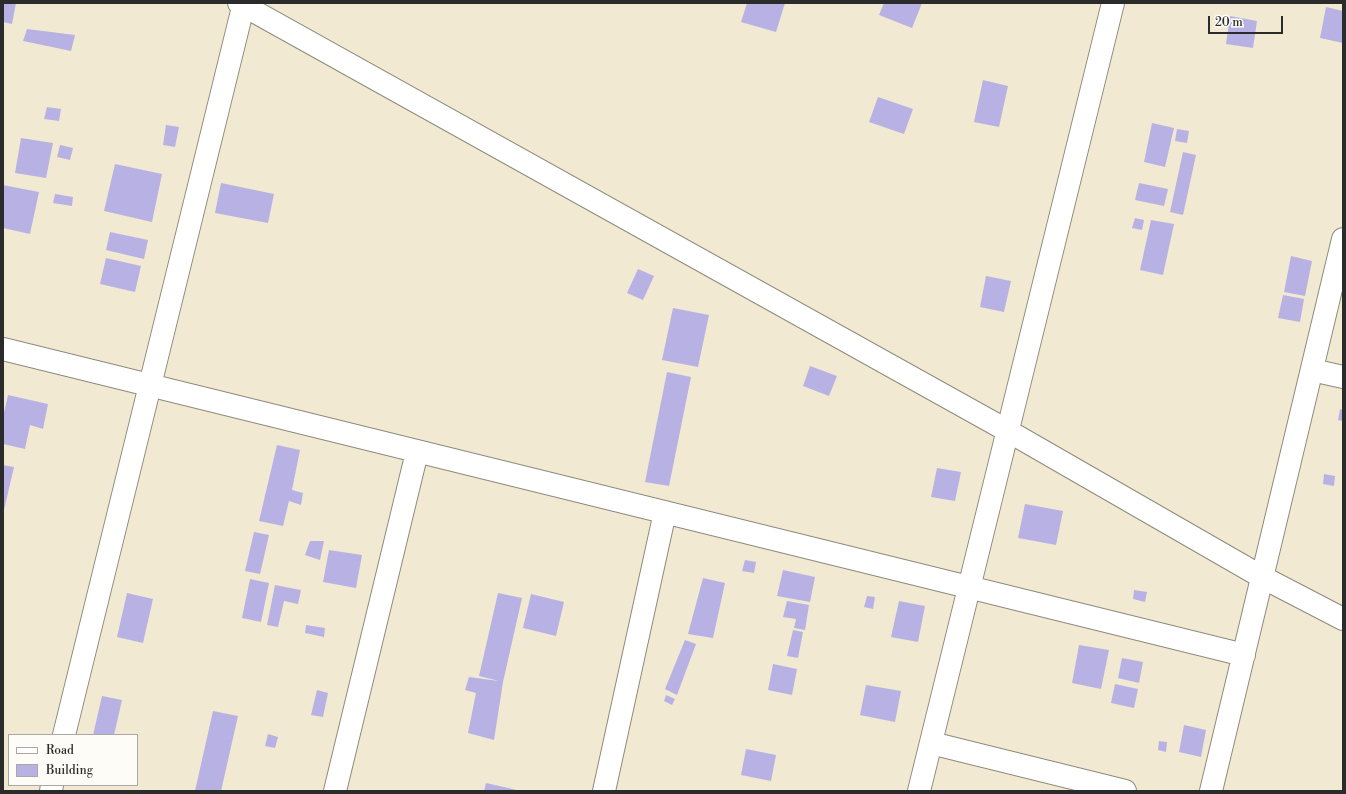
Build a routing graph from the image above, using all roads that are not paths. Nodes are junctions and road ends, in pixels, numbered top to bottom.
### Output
1 (1113, 3) edge
2 (242, 4) edge
3 (1343, 239) edge
4 (3, 350) edge
5 (1312, 370) junction
6 (1343, 377) edge
7 (150, 386) junction
8 (1008, 431) junction
9 (417, 452) junction
10 (665, 512) junction
11 (1262, 577) junction
12 (970, 587) junction
13 (1343, 620) edge
14 (1244, 655) junction
15 (64, 734) edge
16 (931, 743) junction
17 (335, 791) edge
18 (604, 791) edge
19 (919, 791) edge
20 (1125, 791) edge
21 (1211, 791) edge

1 - 8 street
2 - 7 street
2 - 8 street
3 - 5 street
4 - 7 street
5 - 6 street
5 - 11 street
7 - 9 street
7 - 15 street
8 - 11 street
8 - 12 street
9 - 10 street
9 - 17 street
10 - 12 street
10 - 18 street
11 - 13 street
11 - 14 street
12 - 14 street
12 - 16 street
14 - 21 street
16 - 19 street
16 - 20 street

